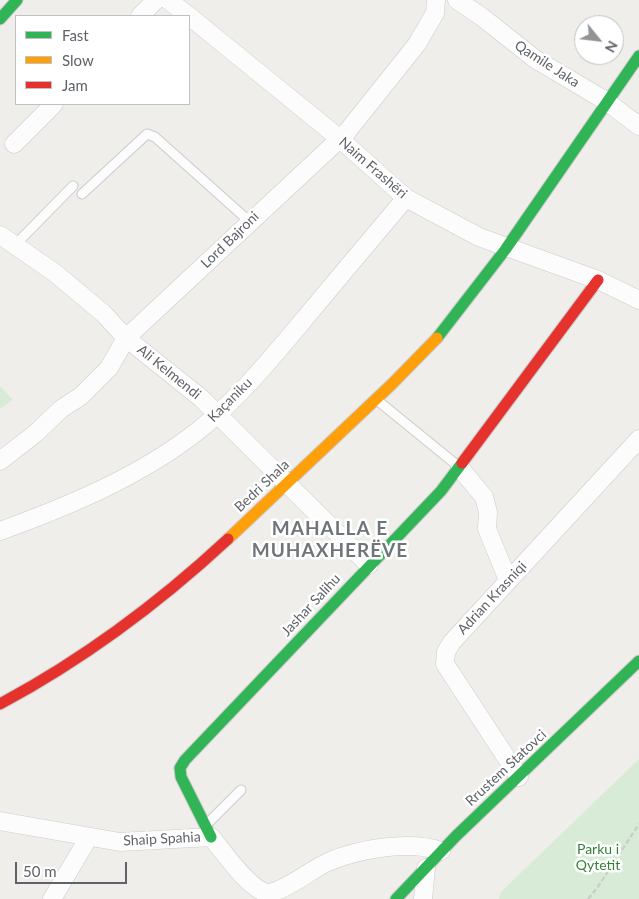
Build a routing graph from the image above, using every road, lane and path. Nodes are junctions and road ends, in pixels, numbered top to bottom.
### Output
1 (17, 0) edge
2 (156, 0) edge
3 (168, 0) edge
4 (436, 0) edge
5 (457, 0) edge
6 (141, 15) edge
7 (188, 15) edge
8 (190, 17) edge
9 (0, 19) edge
10 (639, 56) edge
11 (606, 101) junction
12 (53, 105) edge
13 (639, 126) edge
14 (339, 138) junction
15 (14, 144) dead end
16 (73, 186) dead end
17 (82, 194) dead end
18 (406, 198) junction
19 (250, 222) junction
20 (0, 235) edge
21 (16, 244) junction
22 (507, 246) junction
23 (598, 280) junction
24 (639, 300) edge
25 (126, 338) junction
26 (376, 399) junction
27 (217, 414) junction
28 (639, 438) edge
29 (0, 461) edge
30 (460, 468) junction
31 (287, 484) junction
32 (0, 532) edge
33 (369, 565) junction
34 (508, 580) junction
35 (639, 661) edge
36 (0, 704) edge
37 (519, 777) junction
38 (241, 790) dead end
39 (0, 821) edge
40 (639, 824) edge
41 (208, 831) junction
42 (90, 837) junction
43 (441, 851) junction
44 (426, 868) junction
45 (52, 899) edge
46 (396, 899) edge
47 (423, 899) edge
48 (588, 899) edge

1 - 9 street
2 - 6 street
3 - 7 street, Naim Frashëri
4 - 14 street, Lord Bajroni
5 - 11 street, Qamile Jaka
8 - 14 street, Naim Frashëri
10 - 11 street, Bedri Shala
11 - 13 street, Qamile Jaka
11 - 22 street, Bedri Shala
12 - 15 street
14 - 18 street, Naim Frashëri
14 - 19 street, Lord Bajroni
16 - 21 lane
17 - 19 lane
18 - 22 street, Naim Frashëri
18 - 27 street, Kaçaniku
19 - 25 street, Lord Bajroni
20 - 21 street, Ali Kelmendi
21 - 25 street, Ali Kelmendi
22 - 23 street, Naim Frashëri
22 - 26 street, Bedri Shala
23 - 24 street, Naim Frashëri
23 - 30 street, Jashar Salihu
25 - 27 street, Ali Kelmendi
25 - 29 street, Lord Bajroni
26 - 30 lane
26 - 31 street, Bedri Shala
27 - 31 street, Ali Kelmendi
27 - 32 street, Kaçaniku
28 - 34 street, Adrian Krasniqi
30 - 33 street, Jashar Salihu
30 - 34 street
31 - 33 street, Ali Kelmendi
31 - 36 street, Bedri Shala
33 - 41 street, Jashar Salihu
34 - 37 street, Adrian Krasniqi
35 - 37 street, Rrustem Statovci
37 - 43 street, Rrustem Statovci
38 - 41 lane
39 - 42 street, Shaip Spahia
40 - 48 path
41 - 42 street, Shaip Spahia
41 - 43 street, Shaip Spahia
42 - 45 street
43 - 44 street, Rrustem Statovci
44 - 46 street, Rrustem Statovci
44 - 47 street

